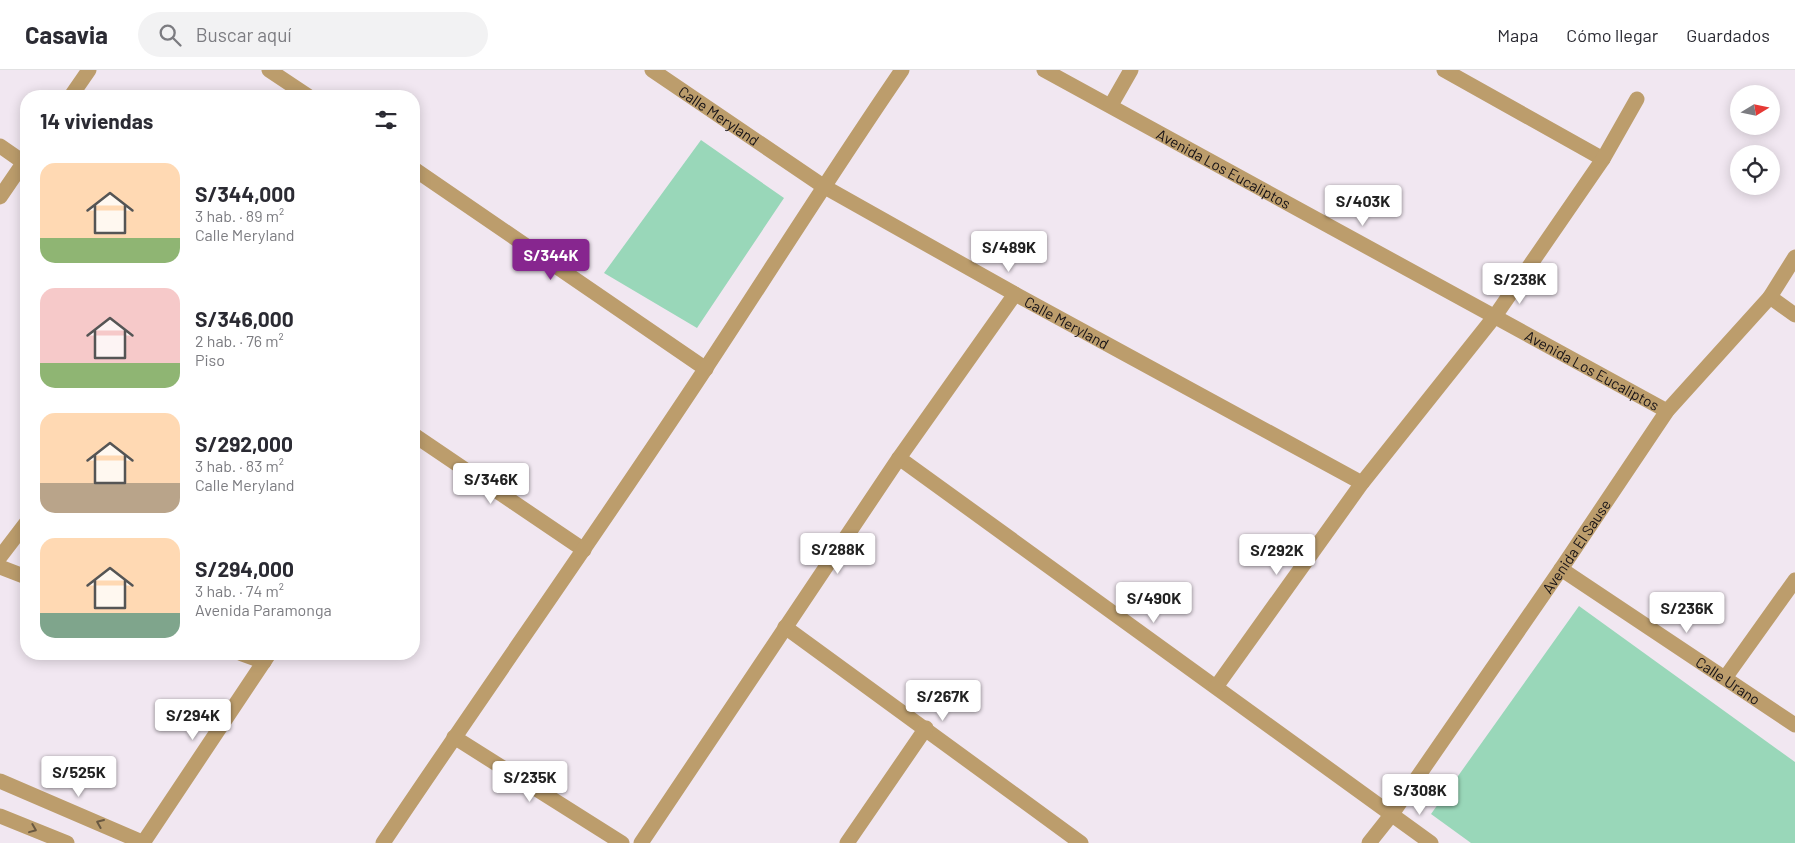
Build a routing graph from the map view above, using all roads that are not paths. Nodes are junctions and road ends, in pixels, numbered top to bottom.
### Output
1 (89, 70) edge
2 (269, 70) edge
3 (652, 70) edge
4 (902, 70) edge
5 (1044, 70) edge
6 (1130, 70) edge
7 (1444, 70) edge
8 (74, 90) edge
9 (299, 90) edge
10 (1637, 99) dead end
11 (1111, 105) junction
12 (0, 146) edge
13 (20, 159) edge
14 (1603, 159) junction
15 (20, 169) edge
16 (420, 173) edge
17 (823, 186) junction
18 (0, 197) edge
19 (1795, 257) edge
20 (1015, 294) junction
21 (1770, 297) junction
22 (1795, 315) edge
23 (1495, 316) junction
24 (706, 369) junction
25 (1667, 411) junction
26 (420, 440) edge
27 (899, 458) junction
28 (1362, 484) junction
29 (20, 531) edge
30 (584, 550) junction
31 (0, 558) edge
32 (0, 567) edge
33 (1561, 569) junction
34 (20, 574) edge
35 (1795, 580) edge
36 (785, 627) junction
37 (266, 660) edge
38 (1725, 678) junction
39 (1216, 687) junction
40 (1795, 725) edge
41 (926, 728) junction
42 (454, 737) junction
43 (0, 781) edge
44 (1392, 814) junction
45 (0, 816) edge
46 (121, 838) edge
47 (67, 843) edge
48 (143, 843) edge
49 (383, 843) edge
50 (622, 843) edge
51 (641, 843) edge
52 (847, 843) edge
53 (1081, 843) edge
54 (1369, 843) edge
55 (1431, 843) edge

1 - 8 street
2 - 9 street
3 - 17 street, Calle Meryland
4 - 17 street
5 - 11 street, Avenida Los Eucaliptos
6 - 11 street
7 - 14 street
10 - 14 street
11 - 23 street, Avenida Los Eucaliptos
12 - 13 street
14 - 23 street
15 - 18 street
16 - 24 street
17 - 20 street, Calle Meryland
17 - 24 street
19 - 21 street, Avenida El Sause
20 - 27 street
20 - 28 street, Calle Meryland
21 - 22 street
21 - 25 street, Avenida El Sause
23 - 25 street, Avenida Los Eucaliptos
23 - 28 street
24 - 30 street
25 - 33 street, Avenida El Sause
26 - 30 street
27 - 36 street
27 - 39 street
28 - 39 street
29 - 31 street
30 - 42 street
32 - 34 street
33 - 38 street, Calle Urano
33 - 44 street, Avenida El Sause
35 - 38 street
36 - 41 street
36 - 51 street
37 - 48 street
38 - 40 street, Calle Urano
39 - 44 street
41 - 52 street
41 - 53 street
42 - 49 street
42 - 50 street
46 -> 43 street
44 - 54 street, Avenida El Sause
44 - 55 street
45 -> 47 street
46 - 48 street

